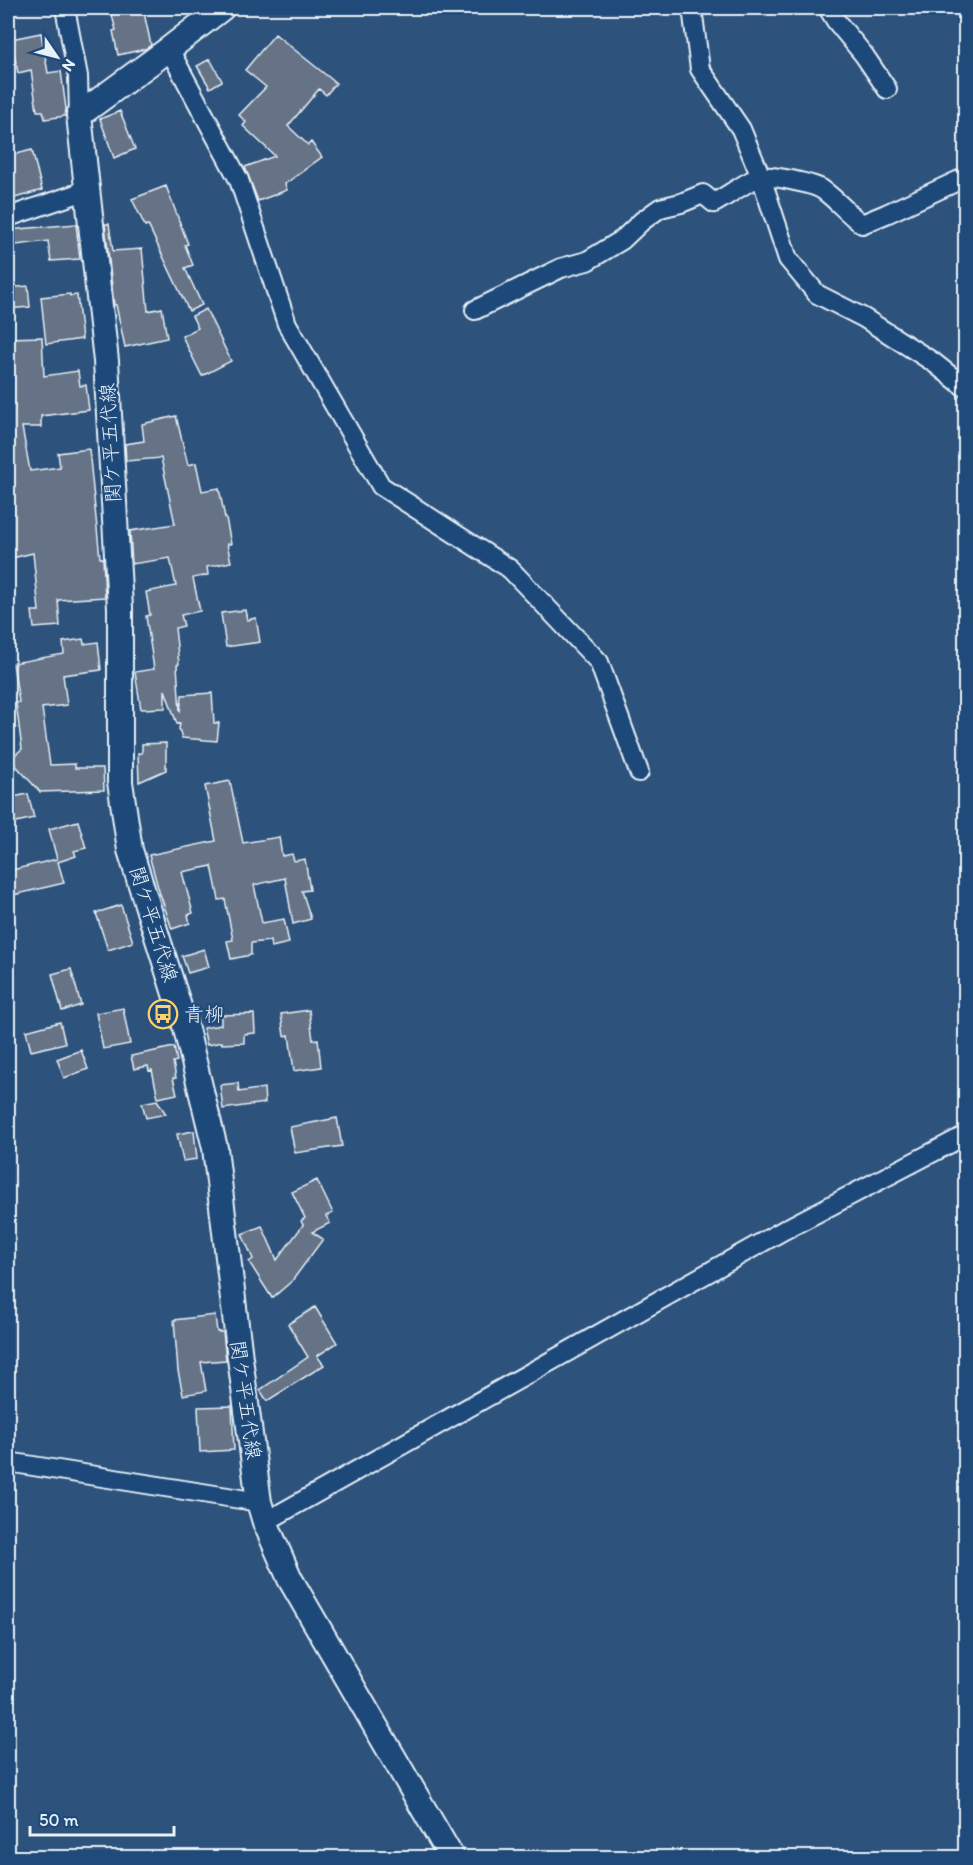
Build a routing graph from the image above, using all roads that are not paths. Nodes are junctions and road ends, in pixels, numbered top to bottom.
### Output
1 (65, 8) edge
2 (222, 8) edge
3 (692, 8) edge
4 (828, 8) edge
5 (169, 49) junction
6 (887, 89) dead end
7 (79, 115) junction
8 (761, 177) junction
9 (966, 177) edge
10 (87, 190) junction
11 (8, 217) edge
12 (475, 310) dead end
13 (966, 388) edge
14 (639, 772) dead end
15 (966, 1135) edge
16 (8, 1462) edge
17 (262, 1512) junction
18 (452, 1857) edge

1 - 7 street
2 - 5 main road
3 - 8 street
4 - 6 street
5 - 7 main road
5 - 14 street
7 - 10 main road, 関ケ平五代線
8 - 9 street
8 - 12 street
8 - 13 street
10 - 11 street
10 - 17 main road, 関ケ平五代線
15 - 17 street
16 - 17 street
17 - 18 main road, 関ケ平五代線

